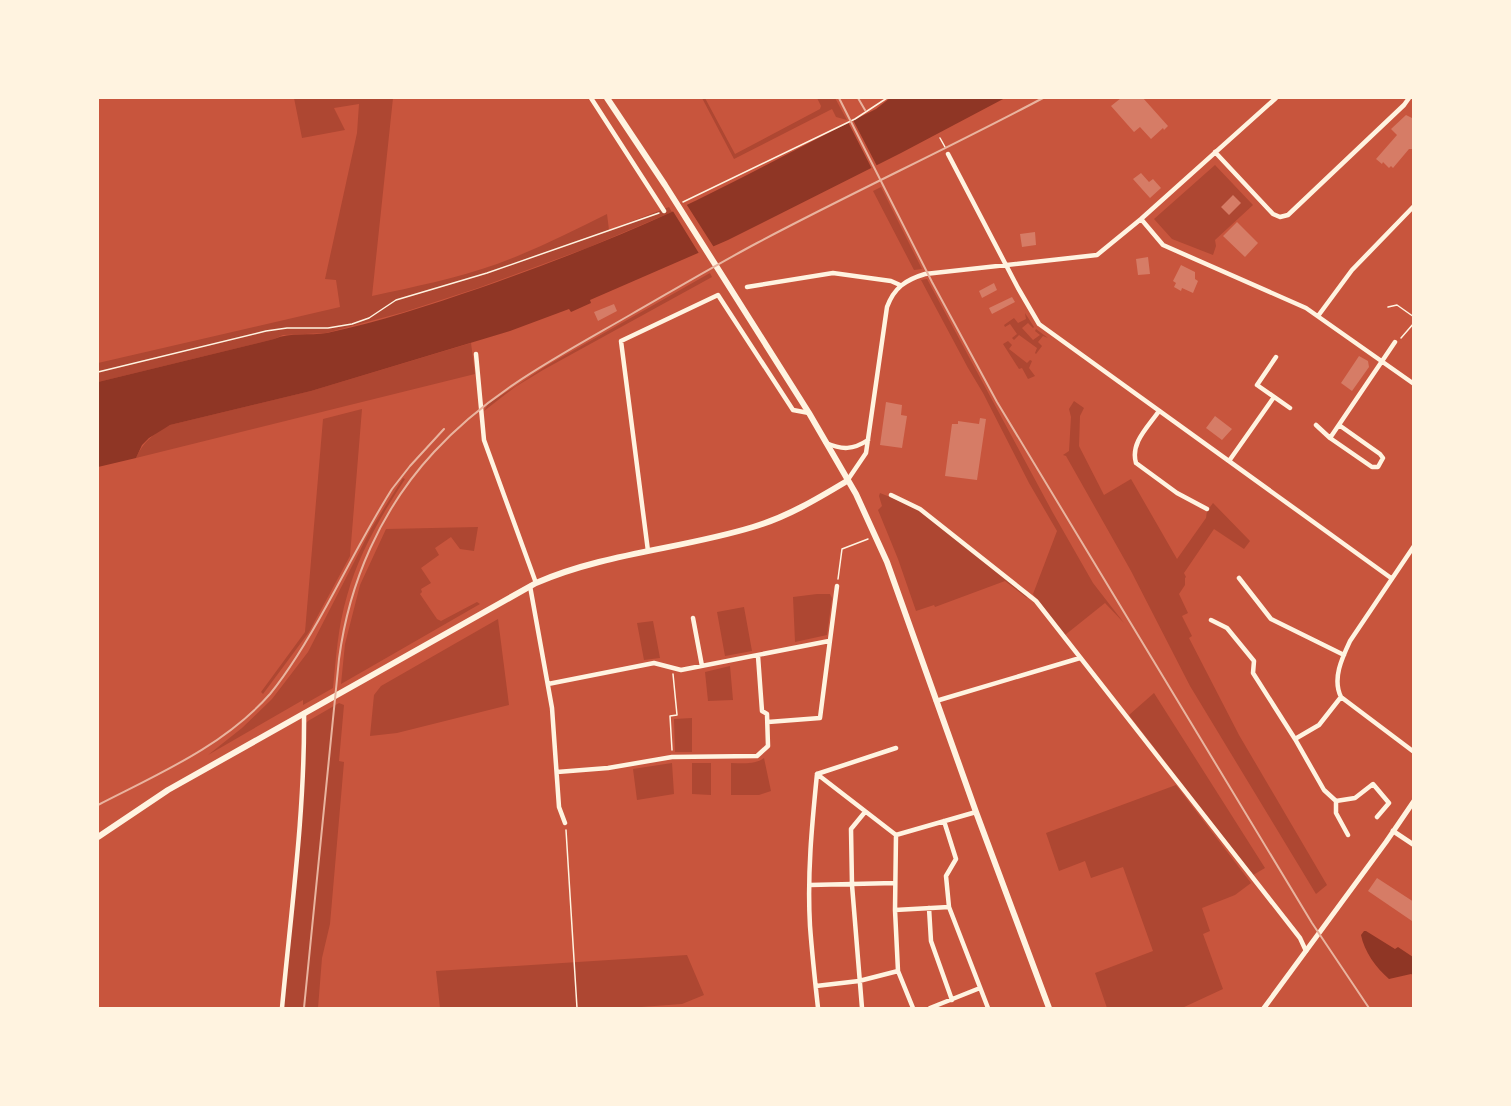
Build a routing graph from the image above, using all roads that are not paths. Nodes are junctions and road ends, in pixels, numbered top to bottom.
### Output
1 (591, 98) edge
2 (607, 98) edge
3 (1276, 98) edge
4 (1408, 98) edge
5 (1413, 104) edge
6 (1215, 152) junction
7 (948, 154) road end
8 (1413, 206) edge
9 (664, 211) road end
10 (1141, 219) junction
11 (1006, 266) junction
12 (900, 285) junction
13 (747, 286) dead end
14 (1318, 316) junction
15 (1395, 342) road end
16 (476, 354) dead end
17 (1276, 357) dead end
18 (1380, 361) junction
19 (1413, 384) edge
20 (1274, 397) junction
21 (1290, 408) dead end
22 (1160, 411) junction
23 (809, 412) junction
24 (1316, 425) dead end
25 (1339, 425) junction
26 (1330, 438) junction
27 (868, 440) junction
28 (825, 443) junction
29 (1229, 461) junction
30 (847, 481) junction
31 (891, 495) dead end
32 (1207, 509) dead end
33 (1413, 546) edge
34 (648, 551) junction
35 (1239, 578) dead end
36 (1391, 578) junction
37 (533, 585) junction
38 (837, 586) road end
39 (693, 618) dead end
40 (1211, 620) dead end
41 (829, 641) junction
42 (1344, 655) junction
43 (758, 656) junction
44 (1080, 658) junction
45 (702, 666) junction
46 (548, 684) junction
47 (1341, 697) junction
48 (936, 701) junction
49 (304, 713) junction
50 (768, 722) junction
51 (1295, 739) junction
52 (896, 748) dead end
53 (1413, 752) edge
54 (557, 772) junction
55 (817, 774) junction
56 (1336, 801) junction
57 (1413, 801) edge
58 (865, 812) junction
59 (976, 812) junction
60 (1377, 817) dead end
61 (944, 821) junction
62 (565, 823) road end
63 (1393, 831) junction
64 (896, 835) junction
65 (1348, 835) dead end
66 (98, 837) edge
67 (1413, 845) edge
68 (895, 883) junction
69 (810, 885) junction
70 (852, 885) junction
71 (949, 907) junction
72 (928, 908) junction
73 (895, 910) junction
74 (1306, 951) junction
75 (898, 971) junction
76 (859, 981) junction
77 (816, 986) junction
78 (980, 988) junction
79 (952, 1000) junction
80 (282, 1008) edge
81 (818, 1008) edge
82 (862, 1008) edge
83 (913, 1008) edge
84 (930, 1008) edge
85 (988, 1008) edge
86 (1049, 1008) edge
87 (1264, 1008) edge

1 - 9 street
2 - 23 main road
3 - 6 street
4 - 5 street
4 - 6 street
6 - 10 street
7 - 11 street
8 - 14 street
10 - 11 street
10 - 14 street
11 - 12 street
11 - 22 street
12 - 13 street
12 - 27 street
14 - 18 street
15 - 18 street
16 - 37 street
17 - 20 street
18 - 19 street
18 - 25 street
20 - 21 street
20 - 29 street
22 - 29 street
22 - 32 street
23 - 28 main road
23 - 34 street
24 - 26 street
25 - 26 street
25 - 26 street
27 - 28 street
27 - 30 street
28 - 30 main road
29 - 36 street
30 - 34 main road
30 - 48 main road
31 - 44 street
33 - 36 street
34 - 37 main road
35 - 42 street
36 - 42 street
37 - 46 street
37 - 49 main road
38 - 41 street
39 - 45 street
40 - 51 street
41 - 43 street
41 - 50 street
42 - 47 street
43 - 45 street
43 - 50 street
44 - 48 street
44 - 74 street
45 - 46 street
46 - 54 street
47 - 51 street
47 - 53 street
48 - 59 main road
49 - 66 main road
49 - 80 street
50 - 54 street
51 - 56 street
52 - 55 street
54 - 62 street
55 - 58 street
55 - 69 street
56 - 60 street
56 - 65 street
57 - 63 street
58 - 64 street
58 - 70 street
59 - 61 street
59 - 86 main road
61 - 64 street
61 - 71 street
63 - 67 street
63 - 74 street
64 - 68 street
68 - 70 street
68 - 73 street
69 - 70 street
69 - 77 street
70 - 76 street
71 - 72 street
71 - 78 street
72 - 73 street
72 - 79 street
73 - 75 street
74 - 87 street
75 - 76 street
75 - 83 street
76 - 77 street
76 - 82 street
77 - 81 street
78 - 79 street
78 - 85 street
79 - 84 street

